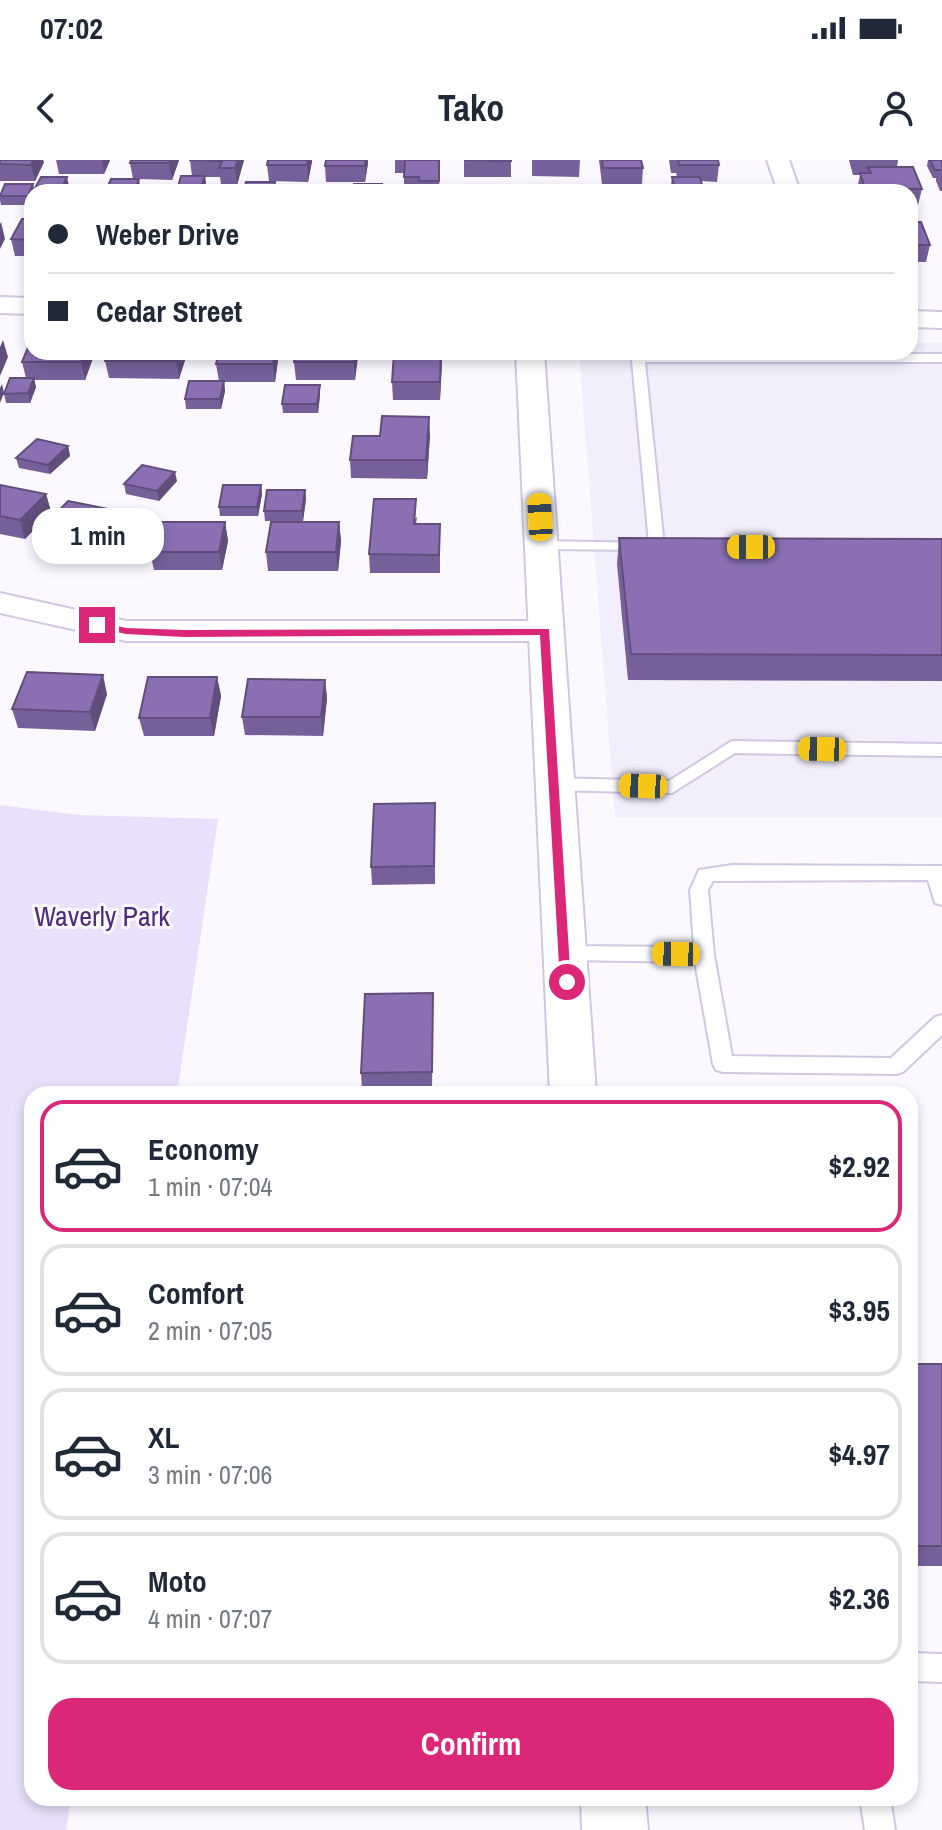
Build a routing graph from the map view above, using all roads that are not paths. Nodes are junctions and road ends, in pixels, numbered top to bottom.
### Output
1 (778, 160) edge
2 (786, 184) edge
3 (918, 299) edge
4 (942, 299) edge
5 (0, 305) edge
6 (24, 306) edge
7 (918, 319) edge
8 (942, 320) edge
9 (918, 358) edge
10 (942, 358) edge
11 (530, 360) edge
12 (638, 360) edge
13 (541, 545) junction
14 (0, 603) edge
15 (545, 631) junction
16 (942, 750) edge
17 (555, 784) junction
18 (938, 873) edge
19 (942, 898) edge
20 (565, 953) junction
21 (704, 955) junction
22 (942, 1023) edge
23 (573, 1086) edge
24 (918, 1667) edge
25 (942, 1668) edge
26 (614, 1806) edge
27 (876, 1806) edge
28 (615, 1830) edge
29 (880, 1830) edge

1 - 2 street
3 - 4 street
5 - 6 street
7 - 8 street
9 - 10 lane
11 - 13 street
12 - 13 lane
13 - 15 street
14 - 15 street
15 - 17 street
16 - 17 lane
17 - 20 street
18 - 19 lane
18 - 21 lane
20 - 21 lane
20 - 23 street
21 - 22 lane
24 - 25 lane
26 - 28 street
27 - 29 lane

